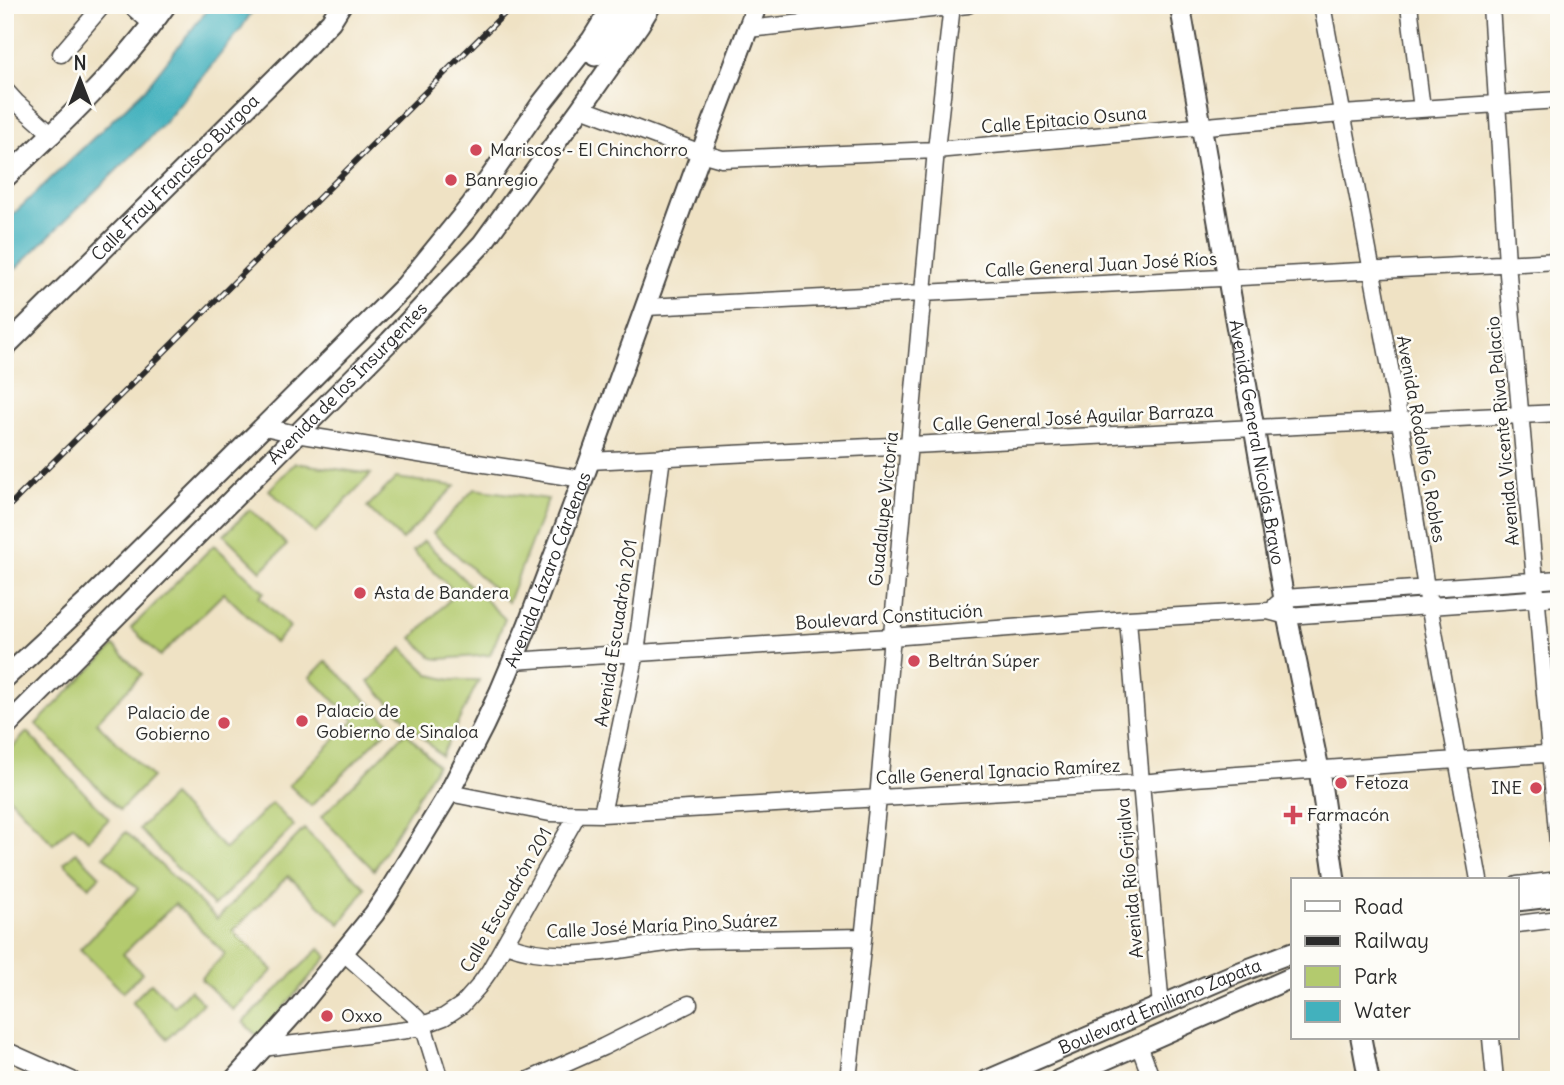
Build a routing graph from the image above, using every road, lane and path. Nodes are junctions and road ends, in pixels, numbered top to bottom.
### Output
1 (103, 5) edge
2 (130, 5) edge
3 (166, 5) edge
4 (341, 5) edge
5 (612, 5) edge
6 (631, 5) edge
7 (650, 5) edge
8 (757, 5) edge
9 (968, 5) edge
10 (1180, 5) edge
11 (1322, 5) edge
12 (1409, 5) edge
13 (1491, 5) edge
14 (951, 6) edge
15 (152, 24) junction
16 (748, 29) junction
17 (61, 54) dead end
18 (5, 90) edge
19 (1559, 100) edge
20 (1497, 104) junction
21 (581, 108) junction
22 (1422, 108) junction
23 (1342, 114) junction
24 (1202, 128) junction
25 (53, 135) junction
26 (936, 150) junction
27 (701, 153) junction
28 (500, 163) junction
29 (9, 169) edge
30 (1559, 261) edge
31 (1507, 263) junction
32 (1372, 269) junction
33 (1226, 278) junction
34 (923, 293) junction
35 (646, 307) junction
36 (5, 347) edge
37 (1559, 413) edge
38 (1521, 415) junction
39 (1400, 421) junction
40 (265, 427) junction
41 (1255, 428) junction
42 (296, 434) junction
43 (910, 445) junction
44 (662, 457) junction
45 (586, 470) junction
46 (1559, 579) edge
47 (1536, 581) junction
48 (1426, 588) junction
49 (1559, 597) edge
50 (1536, 599) junction
51 (1430, 606) junction
52 (1280, 608) junction
53 (1128, 620) junction
54 (891, 637) junction
55 (636, 653) junction
56 (513, 661) junction
57 (5, 678) edge
58 (5, 728) edge
59 (1555, 754) edge
60 (1458, 760) junction
61 (1319, 769) junction
62 (1141, 783) junction
63 (449, 793) junction
64 (878, 799) junction
65 (602, 814) junction
66 (577, 815) junction
67 (1559, 854) edge
68 (1335, 878) edge
69 (1479, 878) edge
70 (1559, 880) edge
71 (1518, 885) edge
72 (1559, 896) edge
73 (1518, 901) edge
74 (1559, 919) edge
75 (1518, 924) edge
76 (863, 937) junction
77 (506, 944) junction
78 (344, 952) junction
79 (1291, 953) edge
80 (1291, 978) edge
81 (689, 1004) dead end
82 (1161, 1007) junction
83 (423, 1026) junction
84 (1361, 1040) edge
85 (1491, 1040) edge
86 (1139, 1045) junction
87 (262, 1048) junction
88 (5, 1049) edge
89 (1364, 1078) edge
90 (72, 1080) edge
91 (234, 1080) edge
92 (440, 1080) edge
93 (529, 1080) edge
94 (848, 1080) edge
95 (988, 1080) edge
96 (1059, 1080) edge
97 (1152, 1080) edge
98 (1495, 1080) edge

1 - 17 street
2 - 15 street
3 - 15 main road
4 - 36 main road, Calle Fray Francisco Burgoa
5 - 28 main road, Avenida de los Insurgentes
6 - 28 main road
7 - 21 main road, Avenida de los Insurgentes
8 - 16 main road, Avenida Lázaro Cárdenas
9 - 14 street
10 - 24 main road, Avenida General Nicolás Bravo
11 - 23 street, Avenida Rodolfo G. Robles
12 - 22 street
13 - 20 street, Avenida Vicente Riva Palacio
14 - 16 street
14 - 26 street, Guadalupe Victoria
15 - 25 main road
16 - 27 main road, Avenida Lázaro Cárdenas
18 - 25 street
19 - 20 street, Calle Epitacio Osuna
20 - 22 street, Calle Epitacio Osuna
20 - 31 street, Avenida Vicente Riva Palacio
21 - 27 street, Calle Epitacio Osuna
21 - 42 main road, Avenida de los Insurgentes
22 - 23 street, Calle Epitacio Osuna
23 - 24 street, Calle Epitacio Osuna
23 - 32 street, Avenida Rodolfo G. Robles
24 - 26 street, Calle Epitacio Osuna
24 - 33 main road, Avenida General Nicolás Bravo
25 - 29 main road
26 - 27 street, Calle Epitacio Osuna
26 - 34 street, Guadalupe Victoria
27 - 35 main road, Avenida Lázaro Cárdenas
28 - 40 main road, Avenida de los Insurgentes
30 - 31 street, Calle General Juan José Ríos
31 - 32 street, Calle General Juan José Ríos
31 - 38 street, Avenida Vicente Riva Palacio
32 - 33 street, Calle General Juan José Ríos
32 - 39 street, Avenida Rodolfo G. Robles
33 - 34 street, Calle General Juan José Ríos
33 - 41 main road, Avenida General Nicolás Bravo
34 - 35 street, Calle General Juan José Ríos
34 - 43 street, Guadalupe Victoria
35 - 45 main road, Avenida Lázaro Cárdenas
37 - 38 street, Calle General José Aguilar Barraza
38 - 39 street, Calle General José Aguilar Barraza
38 - 47 street, Avenida Vicente Riva Palacio
39 - 41 street, Calle General José Aguilar Barraza
39 - 48 street, Avenida Rodolfo G. Robles
40 - 42 street, Calle General José Aguilar Barraza
40 - 57 main road, Avenida de los Insurgentes
41 - 43 street, Calle General José Aguilar Barraza
41 - 52 main road, Avenida General Nicolás Bravo
42 - 45 street, Calle General José Aguilar Barraza
42 - 58 main road, Avenida de los Insurgentes
43 - 44 street, Calle General José Aguilar Barraza
43 - 54 street, Guadalupe Victoria
44 - 45 street, Calle General José Aguilar Barraza
44 - 55 street, Avenida Escuadrón 201
45 - 56 main road, Avenida Lázaro Cárdenas
46 - 47 street, Boulevard Constitución
47 - 48 street, Boulevard Constitución
47 - 50 street, Avenida Vicente Riva Palacio
48 - 51 street, Avenida Rodolfo G. Robles
48 - 52 street, Boulevard Constitución
49 - 50 street, Boulevard Constitución
50 - 51 street, Boulevard Constitución
50 - 59 street, Avenida Vicente Riva Palacio
51 - 52 street, Boulevard Constitución
51 - 60 street, Avenida Rodolfo G. Robles
52 - 53 street, Boulevard Constitución
52 - 61 main road, Avenida General Nicolás Bravo
53 - 54 street, Boulevard Constitución
53 - 62 street, Avenida Río Grijalva
54 - 55 street, Boulevard Constitución
54 - 64 street, Guadalupe Victoria
55 - 56 street, Boulevard Constitución
55 - 65 street, Avenida Escuadrón 201
56 - 63 main road, Avenida Lázaro Cárdenas
59 - 60 street, Calle General Ignacio Ramírez
59 - 67 street, Avenida Vicente Riva Palacio
60 - 61 street, Calle General Ignacio Ramírez
60 - 69 street, Avenida Rodolfo G. Robles
61 - 62 street, Calle General Ignacio Ramírez
61 - 68 main road, Avenida General Nicolás Bravo
62 - 64 street, Calle General Ignacio Ramírez
62 - 82 street, Avenida Río Grijalva
63 - 66 street, Calle General Ignacio Ramírez
63 - 78 main road, Avenida Lázaro Cárdenas
64 - 65 street, Calle General Ignacio Ramírez
64 - 76 street, Guadalupe Victoria
65 - 66 street, Calle General Ignacio Ramírez
66 - 77 street, Calle Escuadrón 201
70 - 71 street
72 - 73 main road
74 - 75 street
76 - 77 street, Calle José María Pino Suárez
76 - 94 street, Guadalupe Victoria
77 - 83 street, Calle Escuadrón 201
78 - 83 street
78 - 87 main road, Avenida Lázaro Cárdenas
79 - 82 main road, Boulevard Emiliano Zapata
80 - 86 main road, Boulevard Emiliano Zapata
81 - 93 street
82 - 95 main road, Boulevard Emiliano Zapata
83 - 87 street, Calle Escuadrón 201
83 - 92 street
84 - 89 main road
85 - 98 street
86 - 96 main road, Boulevard Emiliano Zapata
86 - 97 street
87 - 91 main road, Avenida Lázaro Cárdenas
88 - 90 street

